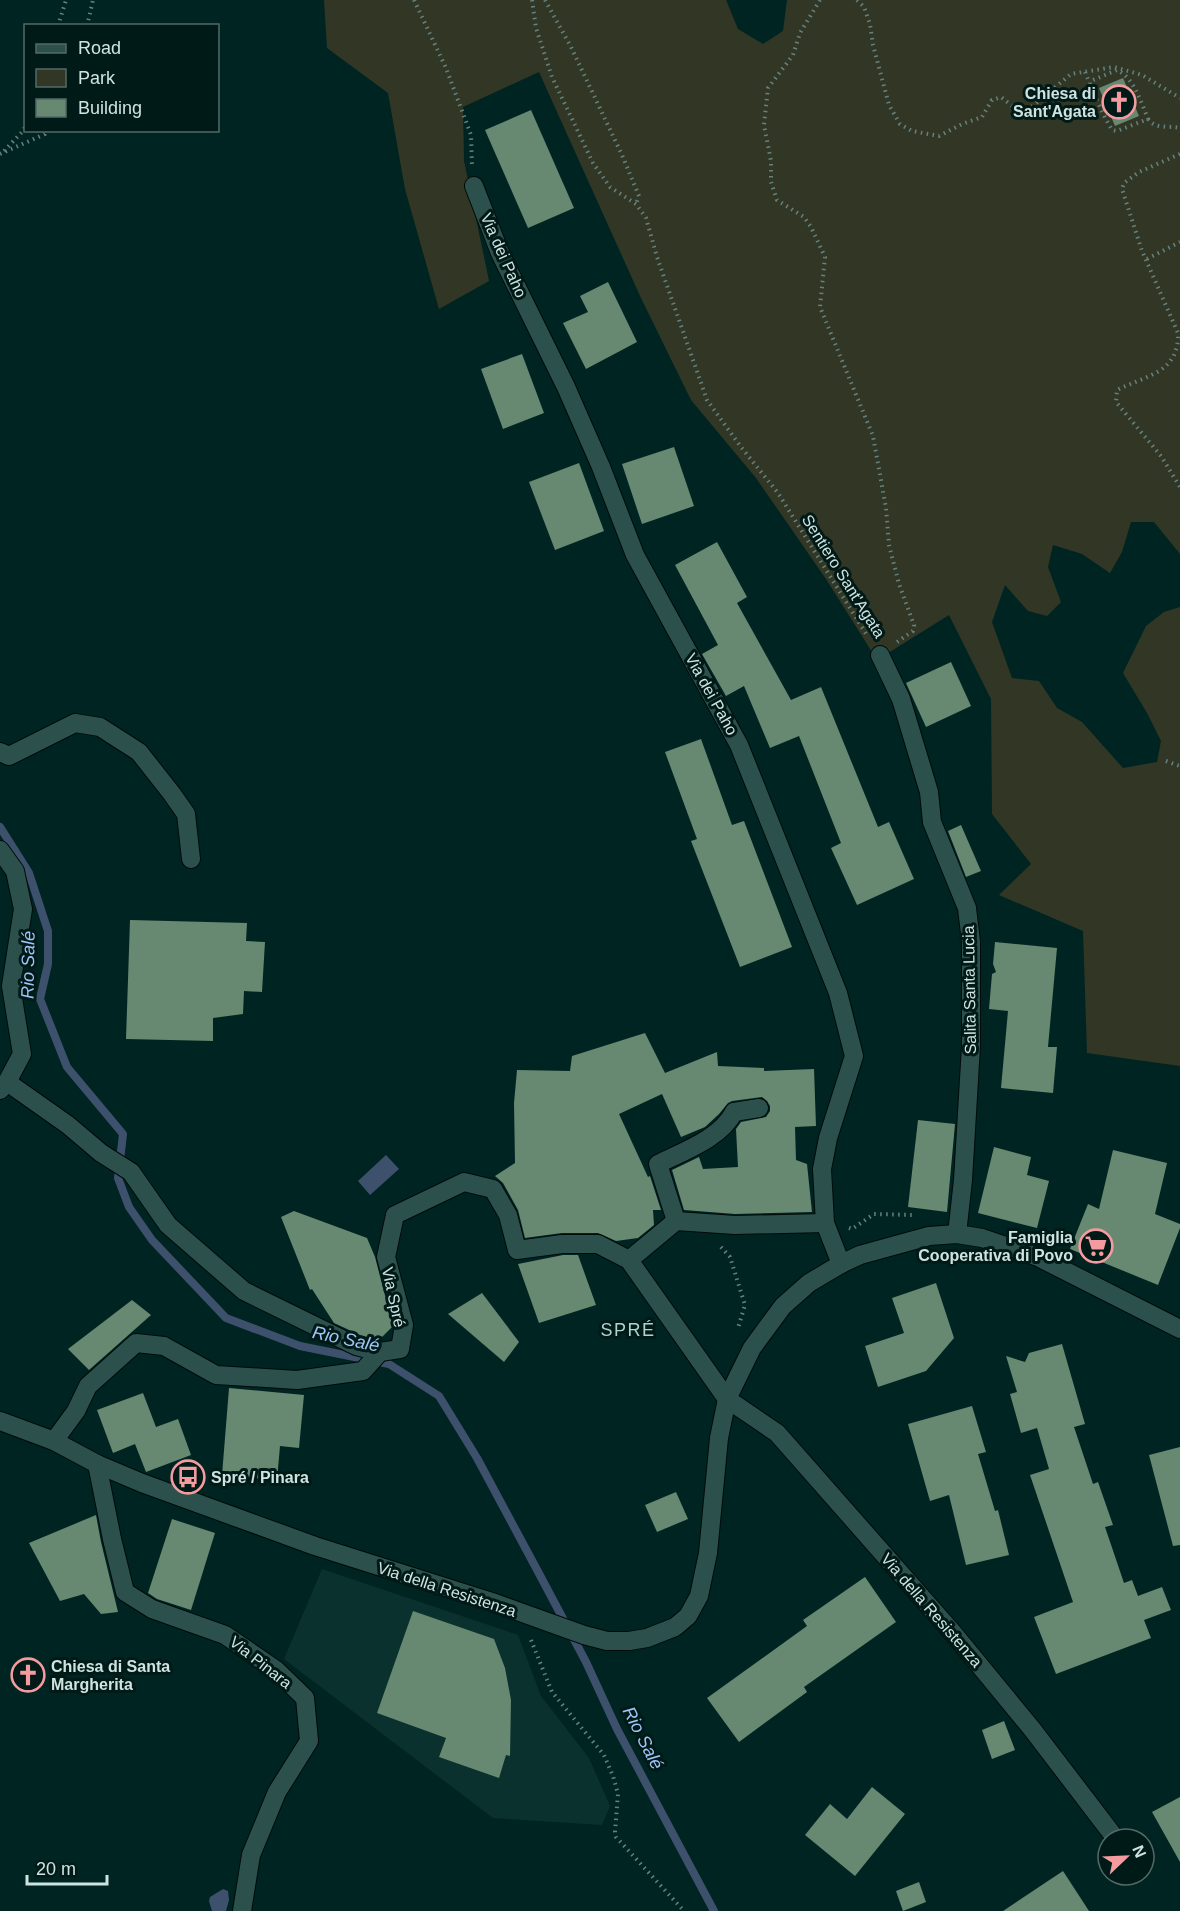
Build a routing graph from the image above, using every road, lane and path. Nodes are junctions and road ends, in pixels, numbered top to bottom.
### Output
1 (66, 0) edge
2 (93, 0) edge
3 (414, 0) edge
4 (532, 0) edge
5 (545, 0) edge
6 (820, 0) edge
7 (857, 0) edge
8 (59, 24) edge
9 (87, 24) edge
10 (1116, 68) junction
11 (1085, 72) junction
12 (1090, 84) junction
13 (1180, 98) edge
14 (1148, 119) junction
15 (24, 128) edge
16 (1180, 128) edge
17 (46, 132) edge
18 (1, 154) edge
19 (1180, 155) edge
20 (474, 186) joint
21 (636, 204) junction
22 (1180, 242) edge
23 (1147, 259) junction
24 (1180, 487) edge
25 (879, 655) junction
26 (0, 752) edge
27 (1166, 761) dead end
28 (1180, 765) edge
29 (0, 850) edge
30 (191, 860) dead end
31 (6, 980) edge
32 (4, 1086) edge
33 (759, 1108) dead end
34 (926, 1215) dead end
35 (676, 1221) junction
36 (701, 1223) junction
37 (825, 1223) junction
38 (957, 1234) junction
39 (629, 1260) junction
40 (841, 1264) junction
41 (1180, 1329) edge
42 (752, 1348) junction
43 (380, 1352) junction
44 (727, 1400) junction
45 (0, 1421) edge
46 (54, 1441) junction
47 (97, 1464) junction
48 (512, 1610) junction
49 (1107, 1827) edge
50 (242, 1911) edge
51 (684, 1911) edge

1 - 8 path
2 - 9 path
3 - 20 path
4 - 21 path, Sentiero Sant'Agata
5 - 21 path
6 - 25 path, Sentiero Sant'Agata
7 - 11 path
10 - 11 path
10 - 12 path
10 - 13 path
10 - 14 path
11 - 12 path
12 - 14 path
14 - 16 path
15 - 18 path
17 - 18 path
19 - 23 path
20 - 37 street, Via dei Paho
21 - 25 path, Sentiero Sant'Agata
22 - 23 path
23 - 24 path
25 - 38 street, Salita Santa Lucia
26 - 30 street
27 - 28 path
29 - 31 street
31 - 32 street
32 - 43 street
33 - 35 street
34 - 37 path
35 - 36 street
35 - 39 street
36 - 37 street
36 - 42 path
37 - 40 street
38 - 40 street, Via della Resistenza
38 - 41 street, Via della Resistenza
39 - 43 street, Via Spré
39 - 44 street
40 - 42 street, Via della Resistenza
42 - 44 street, Via della Resistenza
43 - 46 street
44 - 48 street, Via della Resistenza
44 - 49 street, Via della Resistenza
45 - 46 street, Via della Resistenza
46 - 47 street, Via della Resistenza
47 - 48 street, Via della Resistenza
47 - 50 street, Via Pinara
48 - 51 path

